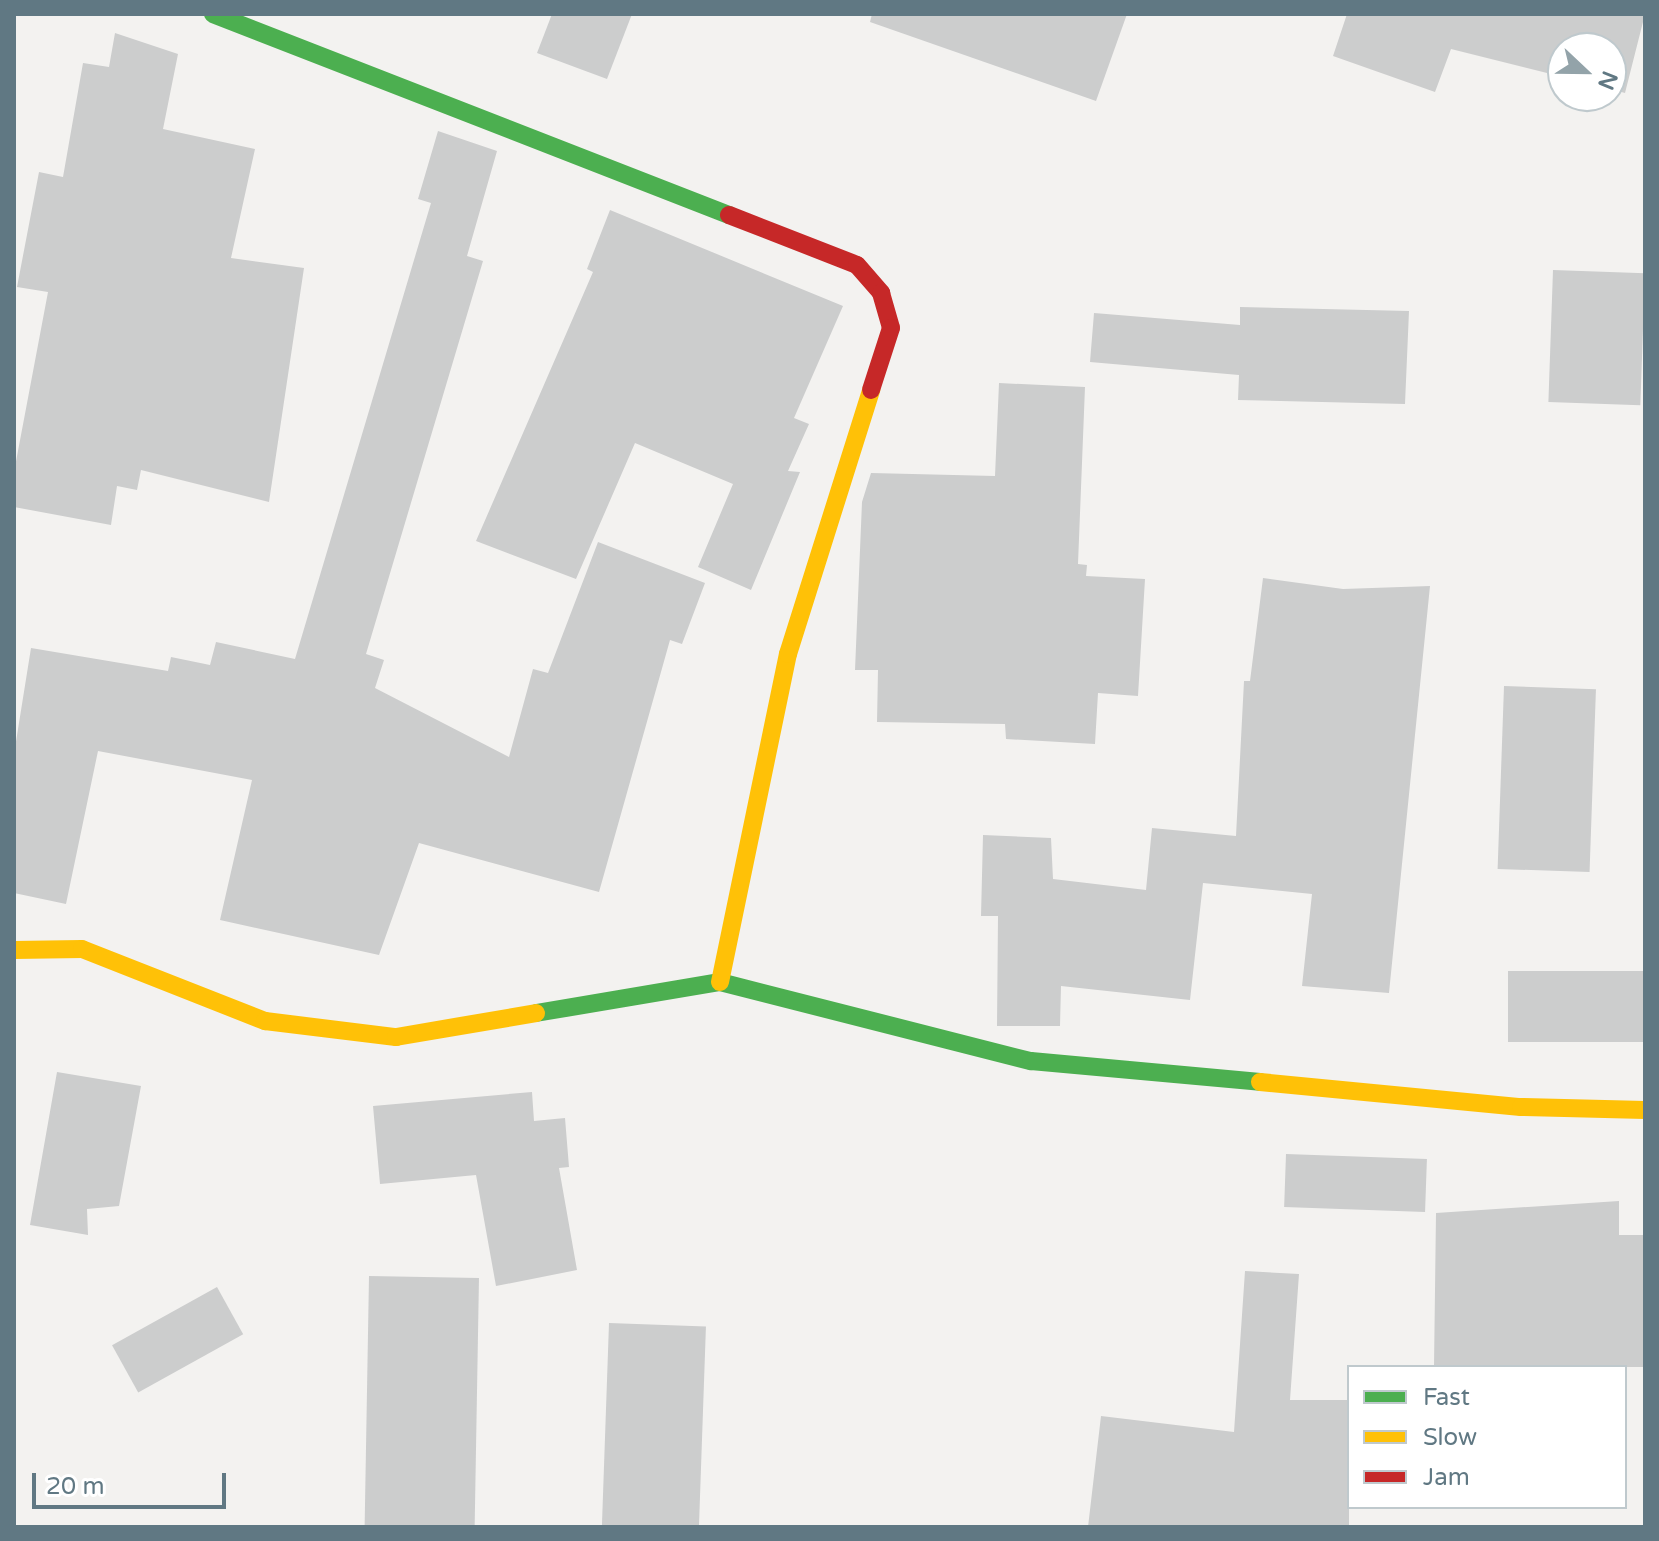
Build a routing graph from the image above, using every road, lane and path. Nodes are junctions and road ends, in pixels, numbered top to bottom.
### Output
1 (213, 14) edge
2 (14, 950) edge
3 (720, 982) junction
4 (1645, 1110) edge

1 - 3 street
2 - 3 street
3 - 4 street

